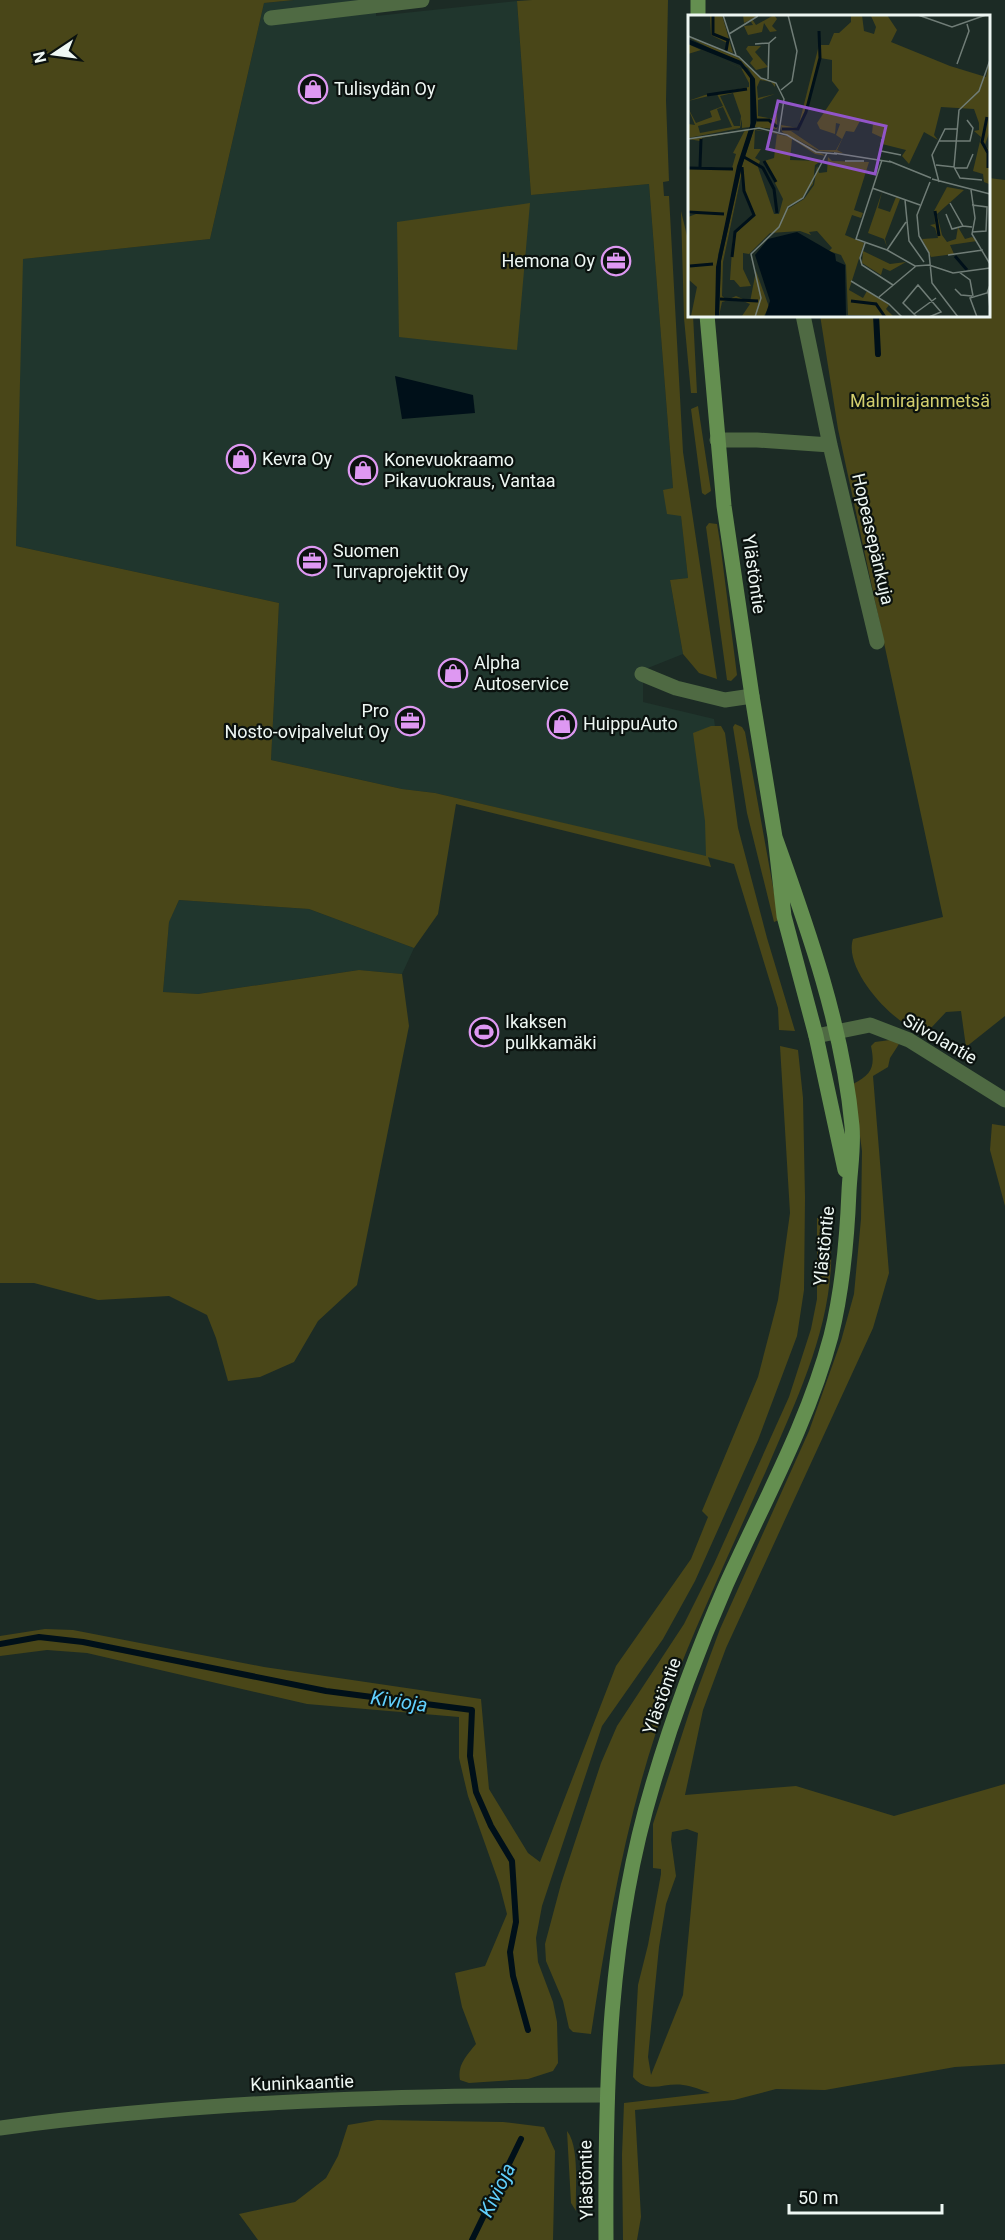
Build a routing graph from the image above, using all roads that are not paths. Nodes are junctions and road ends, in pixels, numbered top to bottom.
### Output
1 (422, 0) edge
2 (271, 18) dead end
3 (707, 316) edge
4 (803, 316) edge
5 (717, 440) junction
6 (830, 445) junction
7 (878, 642) dead end
8 (642, 674) dead end
9 (752, 696) junction
10 (775, 837) junction
11 (836, 1031) junction
12 (816, 1036) junction
13 (1005, 1100) edge
14 (849, 1188) junction
15 (606, 2095) junction
16 (0, 2128) edge
17 (606, 2240) edge

1 - 2 street
3 - 5 main road, Ylästöntie
4 - 6 street, Hopeasepänkuja
5 - 6 street
5 - 9 main road, Ylästöntie
6 - 7 street, Hopeasepänkuja
8 - 9 street
9 - 10 main road, Ylästöntie
10 - 11 main road, Ylästöntie
10 - 12 main road, Ylästöntie
11 - 12 street, Silvolantie
11 - 13 street, Silvolantie
11 - 14 main road, Ylästöntie
12 - 14 main road, Ylästöntie
14 - 15 main road, Ylästöntie
15 - 16 street, Kuninkaantie
15 - 17 main road, Ylästöntie

